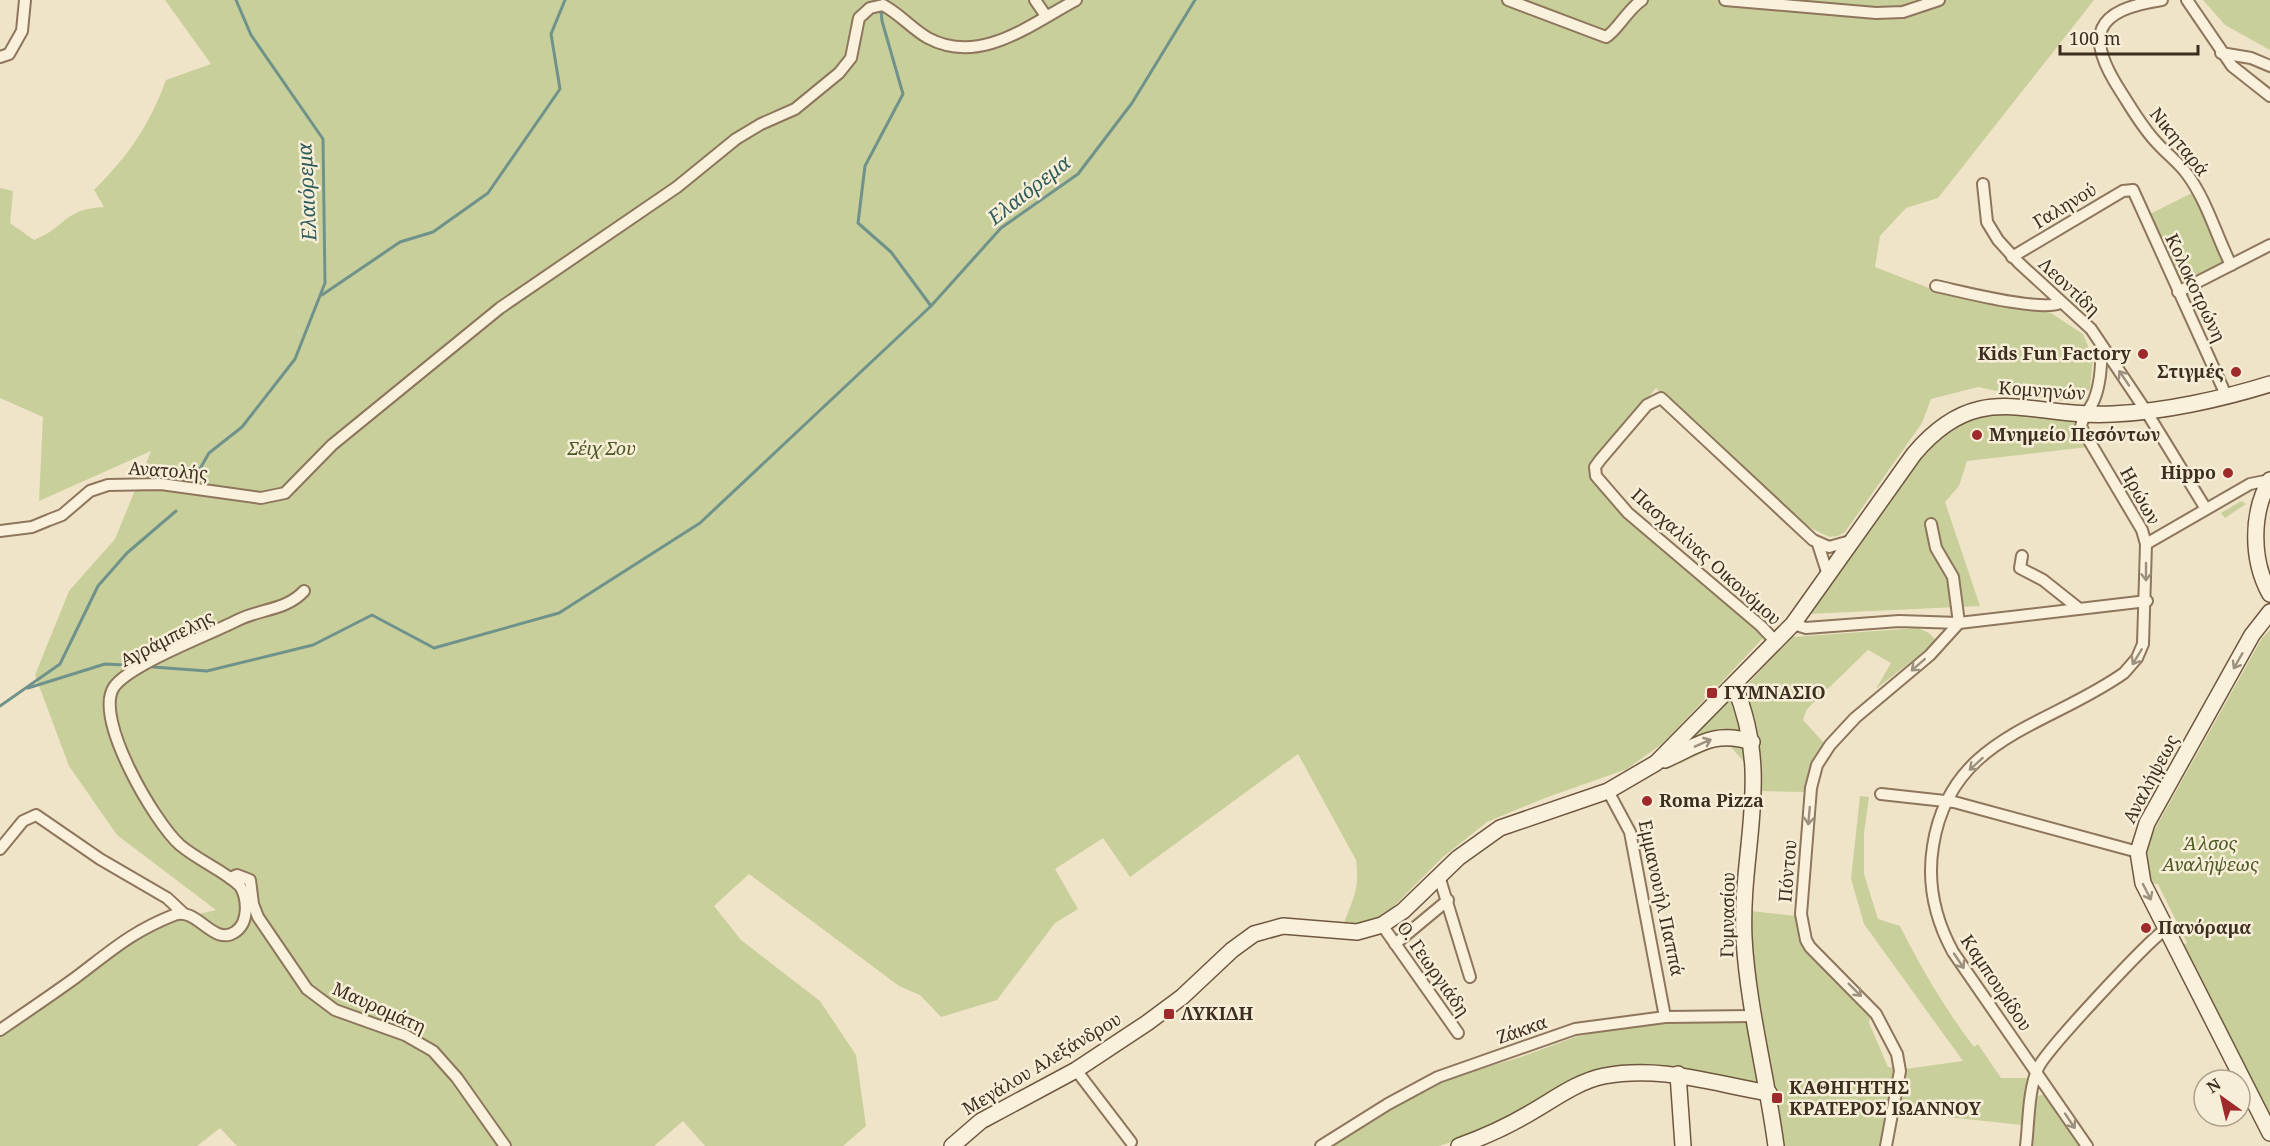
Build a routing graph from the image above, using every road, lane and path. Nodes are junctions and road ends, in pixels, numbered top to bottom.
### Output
1 (25, 0) edge
2 (1035, 0) edge
3 (1076, 0) edge
4 (1508, 0) edge
5 (1642, 0) edge
6 (1725, 0) edge
7 (1939, 0) edge
8 (2162, 0) edge
9 (2187, 0) edge
10 (1046, 16) junction
11 (2221, 53) junction
12 (0, 57) edge
13 (2270, 66) edge
14 (2270, 96) edge
15 (1983, 184) dead end
16 (2134, 194) joint
17 (2270, 246) edge
18 (2012, 256) junction
19 (2231, 265) junction
20 (1936, 286) dead end
21 (2178, 292) junction
22 (2060, 303) junction
23 (2102, 346) junction
24 (2270, 384) edge
25 (2226, 395) junction
26 (2146, 411) junction
27 (2085, 415) junction
28 (2270, 480) edge
29 (2206, 509) junction
30 (1931, 524) dead end
31 (0, 531) edge
32 (1854, 540) junction
33 (1818, 544) junction
34 (2146, 544) junction
35 (2022, 556) dead end
36 (1828, 575) junction
37 (304, 591) dead end
38 (2270, 594) edge
39 (2147, 601) junction
40 (2077, 607) junction
41 (2270, 612) edge
42 (1959, 623) junction
43 (1793, 624) junction
44 (1776, 642) junction
45 (1734, 686) junction
46 (1752, 742) junction
47 (1656, 763) junction
48 (1608, 791) junction
49 (1881, 794) dead end
50 (1945, 800) junction
51 (0, 849) edge
52 (2138, 852) junction
53 (1439, 876) junction
54 (230, 878) junction
55 (1448, 900) junction
56 (182, 912) junction
57 (1382, 925) junction
58 (2166, 929) junction
59 (1395, 944) junction
60 (1470, 977) dead end
61 (1754, 1016) junction
62 (1665, 1017) junction
63 (0, 1030) edge
64 (1458, 1033) dead end
65 (1076, 1070) junction
66 (2037, 1070) junction
67 (1678, 1074) junction
68 (1769, 1093) junction
69 (2270, 1133) edge
70 (1131, 1142) dead end
71 (505, 1146) edge
72 (952, 1146) edge
73 (1321, 1146) edge
74 (1459, 1146) edge
75 (1683, 1146) edge
76 (1776, 1146) edge
77 (1886, 1146) edge
78 (2026, 1146) edge
79 (2087, 1146) edge

1 - 12 street
2 - 10 street
3 - 10 street
4 - 5 street
6 - 7 street
8 - 19 street, Νικηταρά
9 - 11 street
10 - 31 street, Ανατολής
11 - 13 street
11 - 14 street
15 - 18 street, Λεοντίδη
16 - 18 street, Γαληνού
16 - 21 street, Κολοκοτρώνη
17 - 19 street
18 - 22 street, Λεοντίδη
19 - 21 street
20 - 22 street
21 - 25 street, Κολοκοτρώνη
22 - 23 street, Λεοντίδη
26 -> 23 street, Λεοντίδη
23 - 27 street
24 - 25 main road, Κομνηνών
25 - 26 main road, Κομνηνών
26 - 27 main road, Κομνηνών
26 - 29 street, Λεοντίδη
27 - 32 main road, Κομνηνών
27 - 34 street, Ηρώων
28 - 29 street
28 - 38 main road
29 - 34 street
30 - 42 street
32 - 33 street
32 - 36 main road, Κομνηνών
33 - 36 street
33 - 44 street, Πασχαλίνας Οικονόμου
34 -> 39 street, Ηρώων
35 - 40 street
36 - 43 main road, Κομνηνών
37 - 54 street, Αγράμπελης
39 - 40 street
39 -> 50 street, Καμπουρίδου
40 - 42 street
41 -> 52 main road, Αναλήψεως
42 - 43 street
42 -> 77 street, Πόντου
43 - 44 main road, Κομνηνών
44 - 45 main road, Μεγάλου Αλεξάνδρου
45 - 46 main road, Γυμνασίου
45 - 47 main road, Μεγάλου Αλεξάνδρου
47 -> 46 main road
46 - 61 main road, Γυμνασίου
47 - 48 main road, Μεγάλου Αλεξάνδρου
48 - 53 main road, Μεγάλου Αλεξάνδρου
48 - 62 street, Εμμανουήλ Παππά
49 - 50 street
50 - 52 street
50 -> 66 street, Καμπουρίδου
51 - 56 street
52 -> 58 main road, Αναλήψεως
53 - 55 street
53 - 57 main road, Μεγάλου Αλεξάνδρου
54 - 56 street, Αγράμπελης
54 - 71 street, Μαυρομάτη
55 - 59 street
55 - 60 street
56 - 63 street
57 - 59 street, Ο. Γεωργιάδη
57 - 65 main road, Μεγάλου Αλεξάνδρου
58 - 66 street
58 - 69 main road, Αναλήψεως
59 - 64 street, Ο. Γεωργιάδη
61 - 62 street, Ζάκκα
61 - 68 main road, Γυμνασίου
62 - 73 street, Ζάκκα
65 - 70 street
65 - 72 main road, Μεγάλου Αλεξάνδρου
66 - 78 street
66 -> 79 street, Καμπουρίδου
67 - 68 main road
67 - 74 main road
67 - 75 main road
68 - 76 main road, Γυμνασίου

